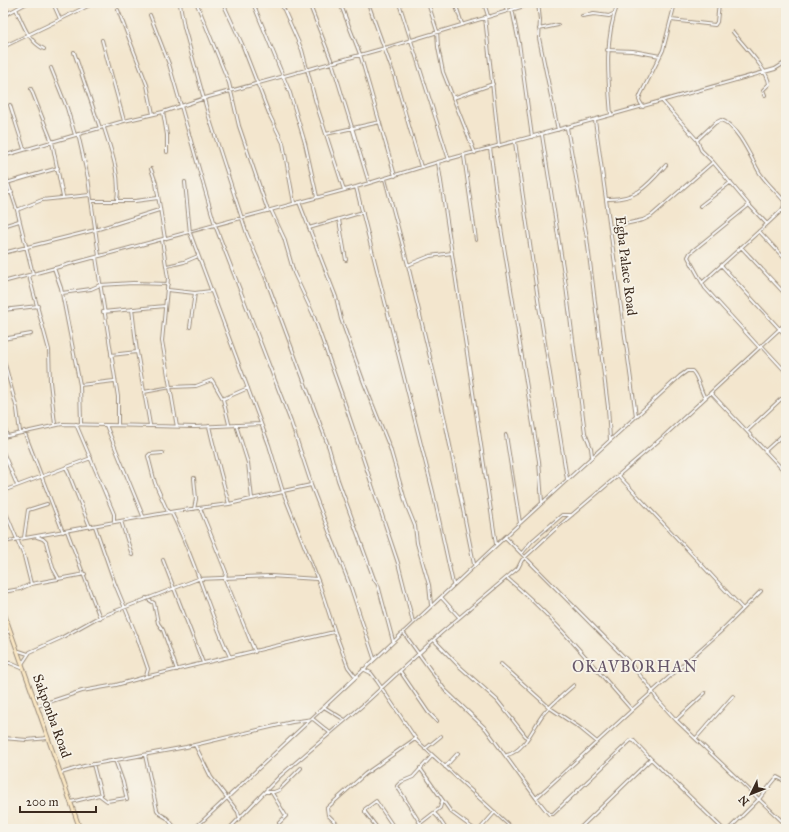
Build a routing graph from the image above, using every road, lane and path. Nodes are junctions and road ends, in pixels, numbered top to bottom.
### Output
1 (4, 3) edge
2 (27, 3) edge
3 (53, 3) edge
4 (94, 3) edge
5 (224, 3) edge
6 (253, 3) edge
7 (281, 3) edge
8 (309, 3) edge
9 (340, 3) edge
10 (368, 3) edge
11 (399, 3) edge
12 (428, 3) edge
13 (455, 3) edge
14 (484, 3) edge
15 (505, 3) edge
16 (516, 3) edge
17 (534, 3) edge
18 (538, 3) edge
19 (618, 3) edge
20 (675, 3) edge
21 (719, 3) edge
22 (180, 4) edge
23 (197, 4) edge
24 (514, 8) junction
25 (16, 9) junction
26 (118, 10) dead end
27 (506, 11) junction
28 (8, 13) junction
29 (614, 14) junction
30 (150, 15) dead end
31 (3, 16) edge
32 (487, 16) junction
33 (582, 16) dead end
34 (60, 19) junction
35 (671, 20) junction
36 (462, 24) junction
37 (558, 25) dead end
38 (539, 29) junction
39 (437, 31) junction
40 (734, 32) dead end
41 (28, 35) junction
42 (102, 40) dead end
43 (411, 40) junction
44 (3, 47) edge
45 (385, 48) junction
46 (44, 50) dead end
47 (607, 50) junction
48 (74, 52) dead end
49 (360, 54) junction
50 (660, 56) junction
51 (332, 62) junction
52 (786, 62) edge
53 (52, 68) dead end
54 (308, 69) junction
55 (764, 72) junction
56 (282, 76) junction
57 (257, 83) junction
58 (493, 84) junction
59 (31, 89) dead end
60 (230, 91) junction
61 (765, 95) dead end
62 (205, 98) junction
63 (453, 98) junction
64 (663, 102) junction
65 (10, 105) dead end
66 (180, 107) junction
67 (643, 107) junction
68 (163, 112) junction
69 (153, 114) junction
70 (611, 115) junction
71 (595, 120) junction
72 (124, 121) junction
73 (380, 122) junction
74 (103, 127) junction
75 (100, 128) junction
76 (353, 128) junction
77 (567, 128) junction
78 (558, 130) junction
79 (78, 134) junction
80 (326, 134) junction
81 (74, 135) junction
82 (542, 135) junction
83 (532, 137) junction
84 (697, 140) junction
85 (52, 142) junction
86 (515, 142) junction
87 (499, 146) junction
88 (490, 148) junction
89 (24, 150) junction
90 (167, 152) dead end
91 (475, 153) junction
92 (3, 156) edge
93 (464, 156) junction
94 (448, 160) junction
95 (438, 162) junction
96 (713, 162) junction
97 (666, 166) dead end
98 (422, 167) junction
99 (3, 168) edge
100 (58, 168) junction
101 (151, 169) dead end
102 (395, 176) junction
103 (385, 179) junction
104 (9, 181) junction
105 (185, 182) dead end
106 (731, 182) junction
107 (369, 183) junction
108 (3, 184) edge
109 (356, 188) junction
110 (344, 190) junction
111 (12, 192) junction
112 (90, 194) junction
113 (3, 195) edge
114 (63, 197) junction
115 (317, 197) junction
116 (158, 198) junction
117 (607, 199) junction
118 (91, 200) junction
119 (116, 200) junction
120 (299, 202) junction
121 (294, 203) junction
122 (749, 205) junction
123 (700, 206) dead end
124 (17, 210) junction
125 (160, 210) junction
126 (271, 210) junction
127 (782, 210) junction
128 (268, 211) junction
129 (363, 212) junction
130 (786, 215) edge
131 (242, 218) junction
132 (339, 220) junction
133 (19, 221) junction
134 (768, 224) junction
135 (215, 225) junction
136 (3, 226) edge
137 (611, 227) junction
138 (309, 228) junction
139 (95, 230) junction
140 (759, 231) junction
141 (190, 233) junction
142 (163, 239) junction
143 (476, 240) dead end
144 (27, 246) junction
145 (741, 247) junction
146 (3, 253) edge
147 (452, 253) junction
148 (199, 256) junction
149 (97, 257) junction
150 (346, 260) dead end
151 (786, 260) edge
152 (408, 265) junction
153 (721, 265) junction
154 (167, 266) junction
155 (54, 268) junction
156 (33, 274) junction
157 (29, 276) junction
158 (3, 282) edge
159 (703, 282) junction
160 (168, 284) junction
161 (100, 285) junction
162 (168, 290) junction
163 (211, 291) junction
164 (196, 293) junction
165 (62, 294) junction
166 (786, 295) edge
167 (38, 306) junction
168 (165, 306) junction
169 (132, 309) junction
170 (3, 310) edge
171 (103, 312) junction
172 (786, 322) edge
173 (190, 327) dead end
174 (779, 329) junction
175 (32, 334) dead end
176 (786, 336) edge
177 (3, 339) edge
178 (761, 345) junction
179 (759, 347) junction
180 (137, 352) junction
181 (110, 355) junction
182 (3, 357) edge
183 (7, 366) junction
184 (3, 368) edge
185 (786, 372) edge
186 (114, 381) junction
187 (80, 385) junction
188 (171, 387) junction
189 (248, 388) junction
190 (144, 392) junction
191 (711, 393) junction
192 (705, 398) junction
193 (786, 398) edge
194 (223, 399) junction
195 (636, 416) junction
196 (3, 422) edge
197 (81, 423) junction
198 (55, 424) junction
199 (75, 424) junction
200 (236, 424) junction
201 (261, 424) junction
202 (106, 425) junction
203 (118, 425) junction
204 (229, 425) junction
205 (150, 426) junction
206 (210, 426) junction
207 (177, 427) junction
208 (24, 431) junction
209 (747, 431) junction
210 (20, 432) junction
211 (786, 432) edge
212 (506, 435) dead end
213 (7, 436) junction
214 (3, 437) edge
215 (610, 440) junction
216 (765, 451) junction
217 (3, 452) edge
218 (163, 453) dead end
219 (592, 456) junction
220 (91, 458) junction
221 (66, 467) junction
222 (785, 471) edge
223 (618, 475) junction
224 (41, 477) junction
225 (194, 478) dead end
226 (567, 479) junction
227 (17, 485) junction
228 (312, 486) junction
229 (3, 491) edge
230 (283, 491) junction
231 (252, 500) junction
232 (542, 502) junction
233 (47, 504) dead end
234 (229, 504) junction
235 (3, 506) edge
236 (200, 508) junction
237 (194, 509) junction
238 (169, 512) junction
239 (572, 515) junction
240 (143, 516) junction
241 (121, 521) junction
242 (114, 522) junction
243 (520, 523) junction
244 (95, 526) junction
245 (90, 527) junction
246 (67, 531) junction
247 (63, 532) junction
248 (35, 536) junction
249 (505, 537) junction
250 (24, 538) junction
251 (17, 540) junction
252 (3, 542) edge
253 (496, 545) junction
254 (522, 553) junction
255 (132, 555) dead end
256 (526, 557) junction
257 (164, 560) dead end
258 (474, 564) junction
259 (85, 574) junction
260 (507, 578) junction
261 (59, 579) junction
262 (198, 579) junction
263 (225, 579) junction
264 (317, 579) junction
265 (31, 584) junction
266 (453, 585) junction
267 (173, 587) junction
268 (760, 591) dead end
269 (3, 592) edge
270 (441, 597) junction
271 (146, 598) junction
272 (431, 605) junction
273 (125, 608) junction
274 (742, 608) junction
275 (3, 610) edge
276 (459, 617) junction
277 (100, 618) junction
278 (413, 622) junction
279 (10, 631) junction
280 (335, 632) junction
281 (403, 632) junction
282 (3, 634) edge
283 (434, 640) junction
284 (393, 641) junction
285 (19, 650) dead end
286 (255, 652) junction
287 (420, 653) junction
288 (28, 654) junction
289 (230, 657) junction
290 (374, 658) junction
291 (3, 663) edge
292 (202, 663) junction
293 (22, 664) junction
294 (501, 664) dead end
295 (24, 669) junction
296 (363, 669) junction
297 (176, 670) junction
298 (400, 671) junction
299 (145, 676) junction
300 (355, 676) junction
301 (574, 685) dead end
302 (381, 687) junction
303 (652, 691) junction
304 (705, 693) dead end
305 (733, 696) dead end
306 (37, 706) junction
307 (324, 707) junction
308 (550, 708) junction
309 (632, 710) junction
310 (311, 719) junction
311 (345, 720) junction
312 (676, 720) junction
313 (437, 721) dead end
314 (329, 732) junction
315 (440, 736) dead end
316 (3, 738) edge
317 (49, 738) junction
318 (527, 738) junction
319 (696, 738) junction
320 (416, 739) junction
321 (597, 742) junction
322 (195, 745) junction
323 (425, 749) junction
324 (458, 753) dead end
325 (145, 755) junction
326 (507, 755) junction
327 (432, 756) junction
328 (651, 758) junction
329 (115, 760) junction
330 (93, 764) junction
331 (445, 767) junction
332 (301, 768) dead end
333 (420, 768) junction
334 (61, 773) junction
335 (786, 782) edge
336 (265, 792) junction
337 (271, 792) junction
338 (101, 795) junction
339 (227, 798) junction
340 (536, 798) junction
341 (759, 799) junction
342 (442, 801) junction
343 (71, 802) junction
344 (495, 812) junction
345 (434, 813) junction
346 (239, 818) junction
347 (279, 822) dead end
348 (420, 822) junction
349 (786, 825) edge
350 (80, 829) edge
351 (176, 829) edge
352 (194, 829) edge
353 (228, 829) edge
354 (342, 829) edge
355 (378, 829) edge
356 (395, 829) edge
357 (413, 829) edge
358 (446, 829) edge
359 (474, 829) edge
360 (480, 829) edge
361 (513, 829) edge
362 (579, 829) edge
363 (723, 829) edge
364 (729, 829) edge

1 - 28 street
2 - 25 street
3 - 34 street
4 - 34 street
5 - 57 street
6 - 56 street
7 - 54 street
8 - 51 street
9 - 49 street
10 - 45 street
11 - 43 street
12 - 39 street
13 - 36 street
14 - 32 street
15 - 27 street
16 - 24 street
17 - 24 street
18 - 38 street
19 - 29 street
20 - 35 street
21 - 35 street
22 - 62 street
23 - 60 street
24 - 27 street
24 - 83 street
25 - 28 street
25 - 41 street
26 - 69 street
27 - 32 street
28 - 31 street
29 - 33 street
29 - 47 street
30 - 66 street
32 - 36 street
32 - 58 street
34 - 41 street
35 - 50 street
36 - 39 street
37 - 38 street
38 - 78 street
39 - 43 street
39 - 63 street
40 - 55 street
41 - 44 street
41 - 46 street
42 - 72 street
43 - 45 street
43 - 94 street
45 - 49 street
45 - 98 street
47 - 50 street
47 - 70 street
48 - 75 street
49 - 51 street
49 - 73 street
50 - 67 street
51 - 54 street
51 - 76 street
52 - 55 street
53 - 81 street
54 - 56 street
54 - 80 street
55 - 61 street
55 - 64 street
56 - 57 street
56 - 115 street
57 - 60 street
57 - 121 street
58 - 63 street
58 - 87 street
59 - 85 street
60 - 62 street
60 - 128 street
62 - 66 street
62 - 131 street
63 - 91 street
64 - 67 street
64 - 84 street
65 - 89 street
66 - 68 street
66 - 135 street
67 - 70 street
68 - 69 street
68 - 90 street
69 - 72 street
70 - 71 street
71 - 77 street
71 - 117 street, Egba Palace Road
72 - 74 street
73 - 76 street
73 - 102 street
74 - 75 street
74 - 119 street
75 - 79 street
76 - 80 street
76 - 107 street
77 - 78 street
77 - 215 street
78 - 82 street
79 - 81 street
79 - 112 street
80 - 110 street
81 - 85 street
82 - 83 street
82 - 219 street
83 - 86 street
84 - 96 street
84 - 127 street
85 - 89 street
85 - 100 street
86 - 87 street
86 - 226 street
87 - 88 street
88 - 91 street
88 - 232 street
89 - 92 street
91 - 93 street
93 - 94 street
93 - 143 street
94 - 95 street
95 - 98 street
95 - 147 street
96 - 106 street
96 - 137 street
97 - 117 street
98 - 102 street
99 - 104 street
100 - 104 street
100 - 114 street
101 - 116 street
102 - 103 street
103 - 107 street
103 - 152 street
104 - 108 street
104 - 111 street
105 - 141 street
106 - 122 street
106 - 123 street
107 - 109 street
109 - 110 street
109 - 129 street
110 - 115 street
111 - 113 street
111 - 124 street
112 - 114 street
112 - 118 street
114 - 124 street
115 - 120 street
116 - 119 street
116 - 125 street
117 - 137 street, Egba Palace Road
118 - 119 street
118 - 139 street
120 - 121 street
120 - 138 street
121 - 126 street
122 - 134 street
122 - 159 street
124 - 133 street
125 - 139 street
125 - 142 street
126 - 128 street
126 - 278 street
127 - 130 street
127 - 134 street
128 - 131 street
129 - 132 street
129 - 266 street
131 - 135 street
131 - 284 street
132 - 138 street
132 - 150 street
133 - 136 street
133 - 144 street
134 - 140 street
135 - 141 street
135 - 228 street
137 - 195 street, Egba Palace Road
138 - 272 street
139 - 144 street
139 - 149 street
140 - 145 street
140 - 151 street
141 - 142 street
141 - 148 street
142 - 149 street
142 - 154 street
144 - 146 street
144 - 156 street
145 - 153 street
145 - 166 street
147 - 152 street
147 - 253 street
148 - 154 street
148 - 163 street
149 - 155 street
149 - 161 street
152 - 258 street
153 - 159 street
153 - 174 street
154 - 160 street
155 - 156 street
155 - 165 street
156 - 157 street
157 - 158 street
157 - 167 street
159 - 179 street
160 - 161 street
160 - 162 street
161 - 165 street
161 - 171 street
162 - 164 street
162 - 168 street
163 - 164 street
163 - 189 street
164 - 173 street
165 - 187 street
167 - 170 street
167 - 198 street
168 - 169 street
168 - 188 street
169 - 171 street
169 - 180 street
171 - 181 street
172 - 174 street
174 - 176 street
174 - 178 street
175 - 177 street
178 - 179 street
178 - 185 street
179 - 191 street
180 - 181 street
180 - 190 street
181 - 186 street
182 - 183 street
183 - 184 street
183 - 210 street
186 - 187 street
186 - 203 street
187 - 197 street
188 - 190 street
188 - 194 street
188 - 207 street
189 - 194 street
189 - 201 street
190 - 205 street
191 - 192 street
191 - 209 street
192 - 195 street
192 - 223 street
193 - 209 street
194 - 204 street
195 - 215 street
196 - 213 street
197 - 199 street
197 - 202 street
198 - 199 street
198 - 208 street
199 - 220 street
200 - 201 street
200 - 204 street
200 - 231 street
201 - 230 street
202 - 203 street
202 - 240 street
203 - 205 street
204 - 206 street
205 - 207 street
206 - 207 street
206 - 234 street
208 - 210 street
208 - 224 street
209 - 216 street
210 - 213 street
211 - 216 street
212 - 243 street
213 - 214 street
215 - 219 street
216 - 222 street
217 - 227 street
218 - 238 street
219 - 226 street
220 - 221 street
220 - 242 street
221 - 224 street
221 - 245 street
223 - 239 street
223 - 274 street
224 - 227 street
224 - 247 street
225 - 237 street
226 - 232 street
227 - 229 street
228 - 230 street
228 - 290 street
230 - 231 street
230 - 264 street
231 - 234 street
232 - 243 street
233 - 250 street
234 - 236 street
235 - 251 street
236 - 237 street
236 - 263 street
237 - 238 street
238 - 240 street
238 - 262 street
239 - 254 street
239 - 256 street
240 - 241 street
241 - 242 street
241 - 255 street
242 - 244 street
243 - 249 street
244 - 245 street
244 - 273 street
245 - 246 street
246 - 247 street
246 - 259 street
247 - 248 street
248 - 250 street
248 - 261 street
249 - 253 street
249 - 254 street
250 - 251 street
251 - 252 street
251 - 265 street
253 - 258 street
254 - 256 street
256 - 260 street
256 - 303 street
257 - 267 street
258 - 266 street
259 - 261 street
259 - 277 street
260 - 276 street
260 - 309 street
261 - 265 street
262 - 263 street
262 - 267 street
262 - 289 street
263 - 264 street
263 - 286 street
264 - 280 street
265 - 269 street
266 - 270 street
267 - 271 street
267 - 292 street
268 - 274 street
270 - 272 street
270 - 276 street
271 - 273 street
271 - 297 street
272 - 278 street
273 - 277 street
273 - 299 street
274 - 303 street
275 - 279 main road, Sakponba Road
276 - 283 street
277 - 288 street
278 - 281 street
279 - 282 street
279 - 293 main road, Sakponba Road
280 - 286 street
280 - 300 street
281 - 284 street
281 - 287 street
283 - 287 street
283 - 318 street
284 - 290 street
285 - 288 street
286 - 289 street
287 - 298 street
287 - 326 street
288 - 293 street
289 - 292 street
290 - 296 street
291 - 295 street
292 - 297 street
293 - 295 main road, Sakponba Road
294 - 308 street
295 - 306 main road, Sakponba Road
296 - 300 street
296 - 302 street
297 - 299 street
298 - 302 street
298 - 313 street
299 - 306 street
300 - 307 street
301 - 308 street
302 - 311 street
302 - 320 street
303 - 309 street
303 - 312 street
304 - 312 street
305 - 319 street
306 - 317 main road, Sakponba Road
307 - 310 street
307 - 311 street
308 - 318 street
308 - 321 street
309 - 321 street
310 - 314 street
310 - 322 street
310 - 339 street
311 - 314 street
312 - 319 street
314 - 336 street
315 - 323 street
316 - 317 street
317 - 334 main road, Sakponba Road
318 - 326 street
319 - 341 street
320 - 323 street
320 - 354 street
321 - 340 street
322 - 325 street
322 - 339 street
323 - 327 street
324 - 331 street
325 - 329 street
325 - 351 street
326 - 340 street
327 - 331 street
327 - 333 street
328 - 340 street
328 - 362 street
328 - 363 street
329 - 330 street
329 - 338 street
330 - 334 street
330 - 338 street
331 - 344 street
332 - 337 street
333 - 342 street
333 - 348 street
334 - 343 main road, Sakponba Road
335 - 341 street
336 - 337 street
336 - 346 street
337 - 347 street
338 - 343 street
339 - 346 street
339 - 352 street
341 - 349 street
341 - 364 street
342 - 345 street
342 - 359 street
343 - 350 main road, Sakponba Road
344 - 360 street
344 - 361 street
345 - 348 street
345 - 358 street
346 - 353 street
348 - 357 street
355 - 356 street

